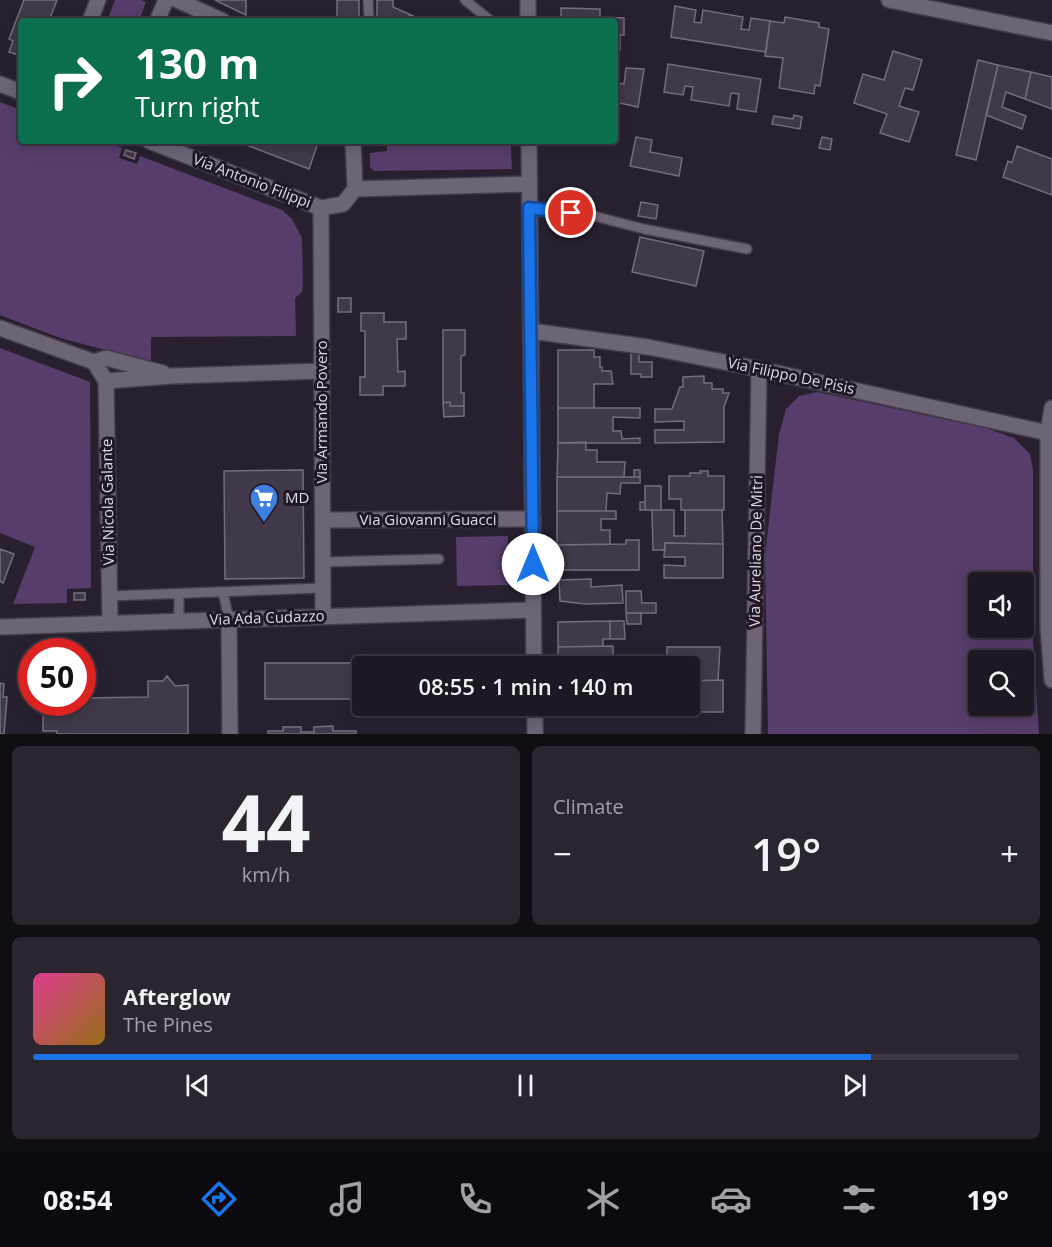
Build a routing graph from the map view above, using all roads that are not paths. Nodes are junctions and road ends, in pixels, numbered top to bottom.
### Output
1 (98, 0) edge
2 (166, 0) edge
3 (177, 0) edge
4 (369, 0) edge
5 (465, 0) edge
6 (528, 0) edge
7 (889, 0) edge
8 (91, 18) edge
9 (159, 18) edge
10 (216, 18) edge
11 (369, 18) edge
12 (487, 18) edge
13 (528, 18) edge
14 (1052, 33) edge
15 (0, 84) edge
16 (18, 91) edge
17 (157, 144) edge
18 (353, 144) edge
19 (529, 144) edge
20 (529, 184) junction
21 (355, 189) junction
22 (321, 208) junction
23 (529, 208) junction
24 (747, 249) dead end
25 (0, 328) edge
26 (531, 331) junction
27 (94, 362) junction
28 (759, 369) junction
29 (321, 371) junction
30 (172, 376) junction
31 (106, 381) junction
32 (1052, 408) edge
33 (1048, 433) junction
34 (533, 519) junction
35 (323, 520) junction
36 (439, 559) dead end
37 (323, 562) junction
38 (323, 588) junction
39 (223, 592) junction
40 (179, 594) junction
41 (109, 596) junction
42 (533, 610) junction
43 (323, 616) junction
44 (229, 620) junction
45 (179, 621) junction
46 (110, 623) junction
47 (0, 627) edge
48 (534, 656) edge
49 (1052, 680) edge
50 (535, 716) edge
51 (230, 734) edge
52 (534, 734) edge
53 (753, 734) edge

1 - 8 street
2 - 9 street
3 - 10 street
4 - 11 lane
5 - 12 lane
6 - 13 street
7 - 14 street
15 - 16 street
17 - 22 street, Via Antonio Filippi
18 - 21 street
19 - 20 street
20 - 21 street
20 - 23 street
21 - 22 street, Via Antonio Filippi
22 - 29 street, Via Armando Povero
23 - 24 lane
23 - 26 street
25 - 27 street
26 - 28 street, Via Filippo De Pisis
26 - 34 street
27 - 30 street
27 - 31 street
28 - 33 street, Via Filippo De Pisis
28 - 53 street, Via Aureliano De Mitri
29 - 30 street
29 - 35 street, Via Armando Povero
30 - 31 street
31 - 41 street, Via Nicola Galante
32 - 33 street
33 - 49 street
34 - 35 street, Via Giovanni Guacci
34 - 42 street
35 - 37 street, Via Armando Povero
36 - 37 lane
37 - 38 street, Via Armando Povero
38 - 39 lane
38 - 43 street, Via Armando Povero
39 - 40 lane
39 - 44 lane
40 - 41 lane
40 - 45 lane
41 - 46 street, Via Nicola Galante
42 - 43 street, Via Ada Cudazzo
42 - 48 street
43 - 44 street, Via Ada Cudazzo
44 - 45 street, Via Ada Cudazzo
44 - 51 street
45 - 46 street, Via Ada Cudazzo
46 - 47 street, Via Ada Cudazzo
50 - 52 street

